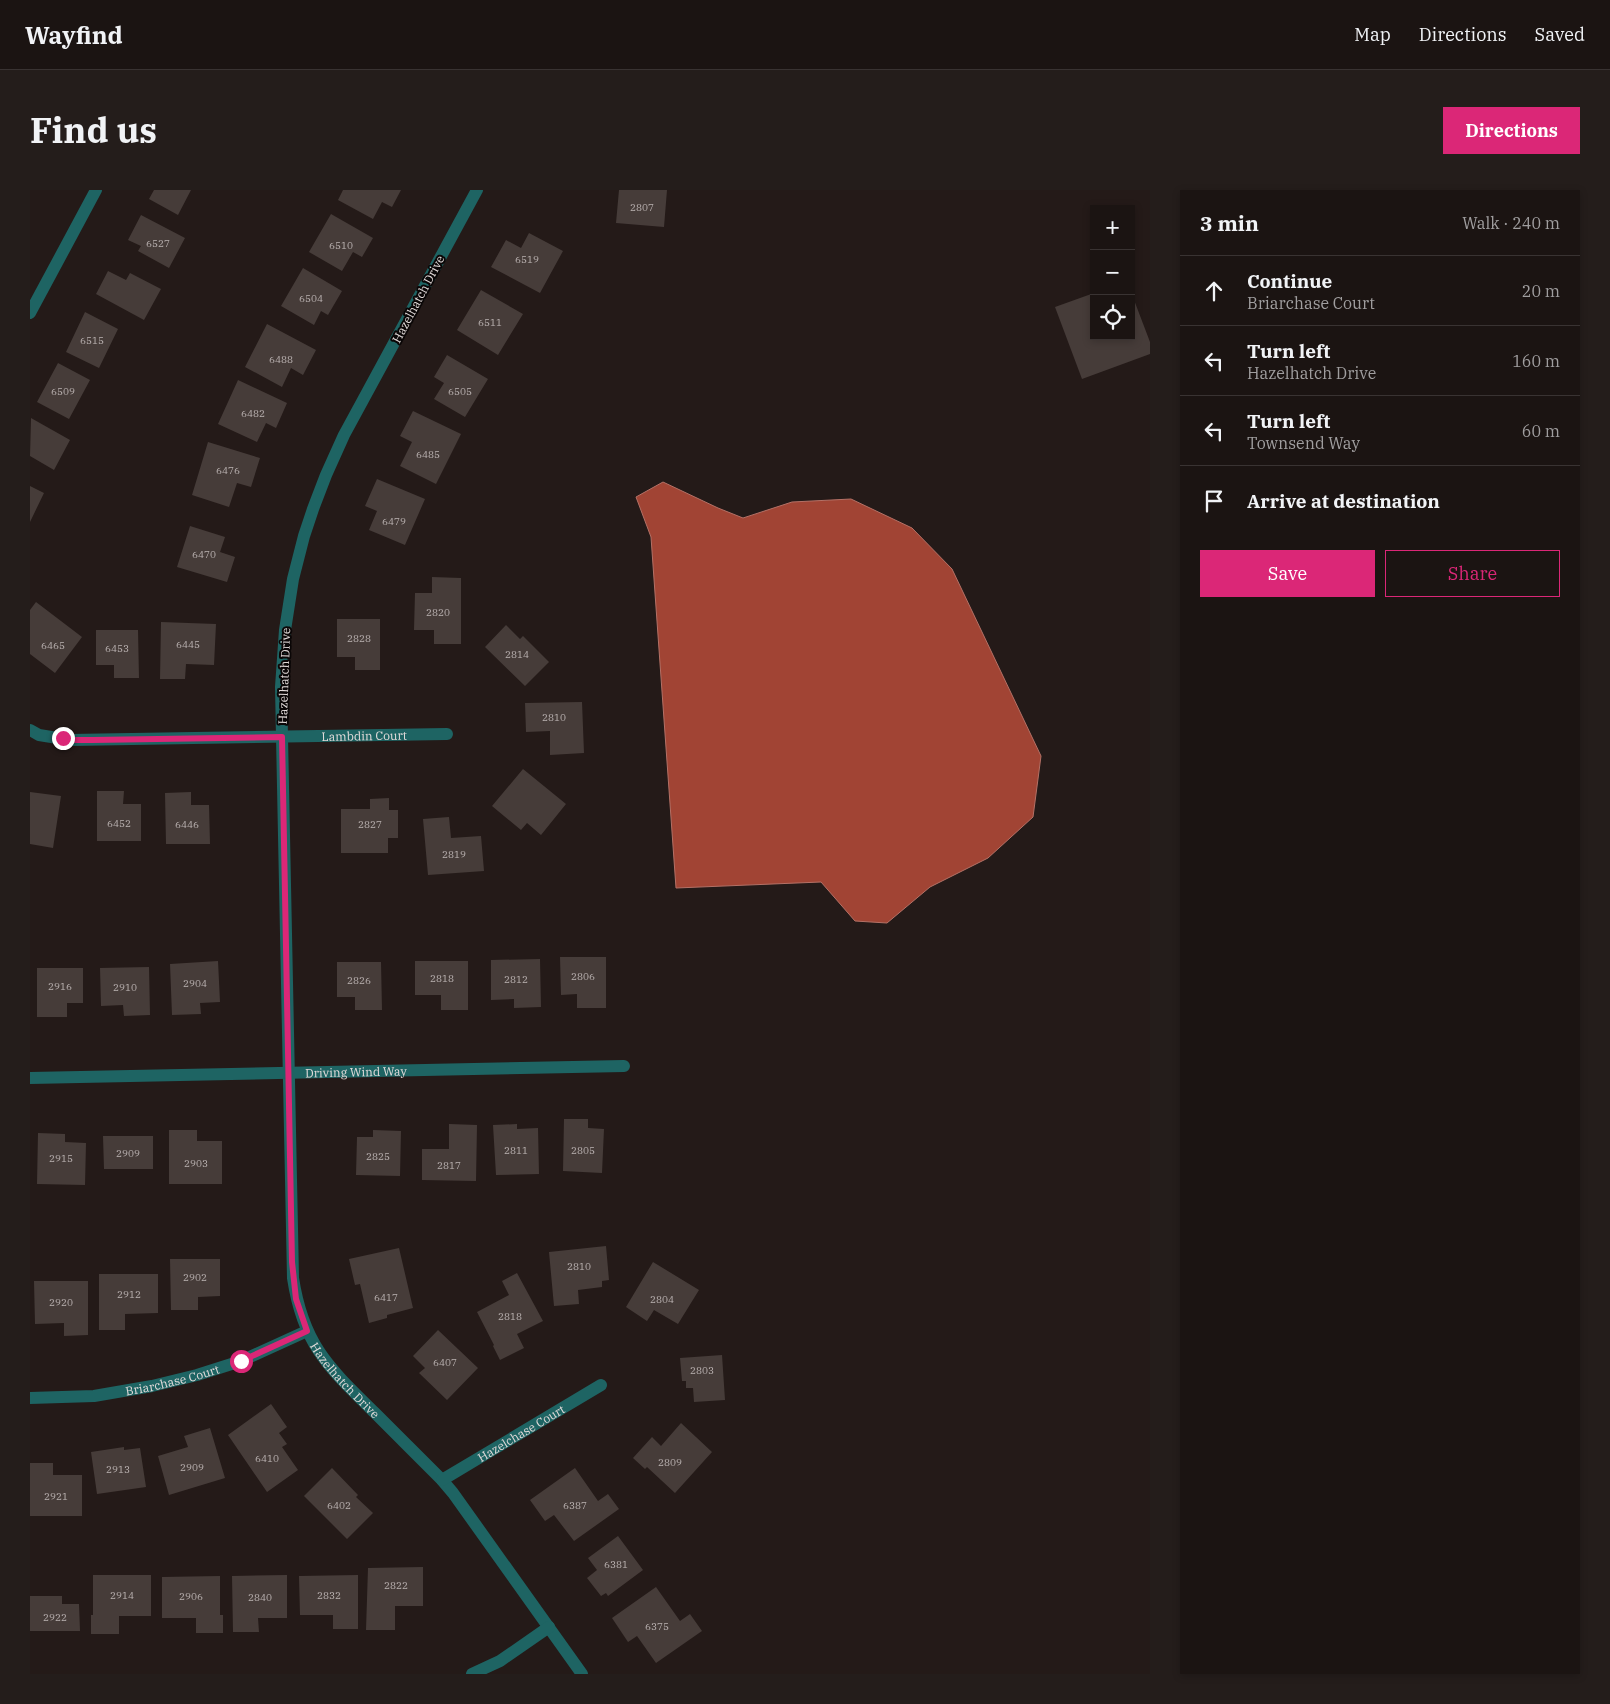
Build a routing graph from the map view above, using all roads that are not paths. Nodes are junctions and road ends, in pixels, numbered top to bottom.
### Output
1 (96, 190) edge
2 (477, 190) edge
3 (30, 313) edge
4 (30, 730) edge
5 (447, 734) dead end
6 (282, 737) junction
7 (624, 1066) dead end
8 (288, 1072) junction
9 (30, 1078) edge
10 (307, 1331) junction
11 (602, 1385) dead end
12 (30, 1398) edge
13 (442, 1480) junction
14 (549, 1627) junction
15 (472, 1674) edge
16 (582, 1674) edge

1 - 3 street
2 - 6 street, Hazelhatch Drive
4 - 6 street, Lambdin Court
5 - 6 street, Lambdin Court
6 - 8 street, Hazelhatch Drive
7 - 8 street, Driving Wind Way
8 - 9 street, Driving Wind Way
8 - 10 street, Hazelhatch Drive
10 - 12 street, Briarchase Court
10 - 13 street, Hazelhatch Drive
11 - 13 street, Hazelchase Court
13 - 14 street, Hazelhatch Drive
14 - 15 street
14 - 16 street, Hazelhatch Drive

